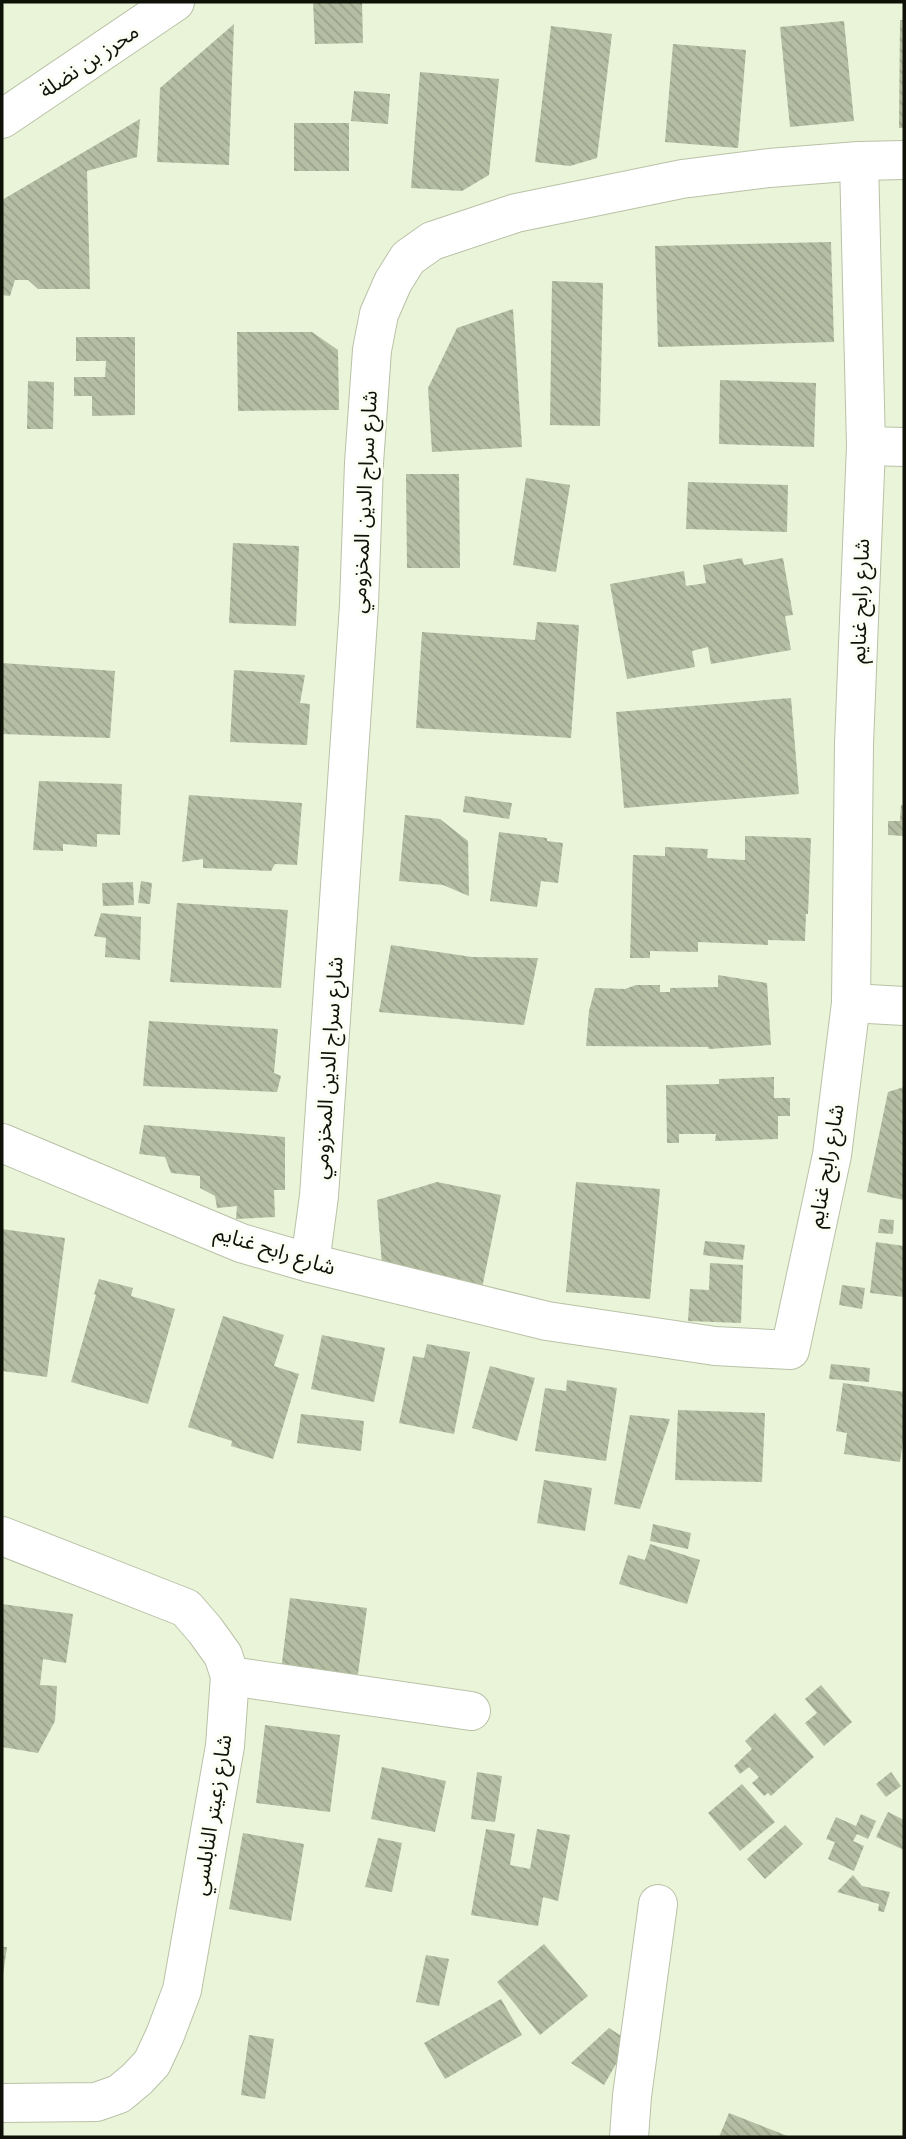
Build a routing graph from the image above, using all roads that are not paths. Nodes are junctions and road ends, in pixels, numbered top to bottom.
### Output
1 (175, 2) edge
2 (2, 119) edge
3 (904, 160) edge
4 (859, 161) junction
5 (866, 446) junction
6 (904, 447) edge
7 (851, 1003) junction
8 (904, 1006) edge
9 (2, 1143) edge
10 (310, 1263) junction
11 (2, 1536) edge
12 (230, 1676) junction
13 (471, 1710) dead end
14 (658, 1904) dead end
15 (2, 2103) edge
16 (629, 2137) edge

1 - 2 street, محرز بن نضلة
3 - 4 street, شارع سراج الدين المخزومي
4 - 5 street, شارع رابح غنايم
4 - 10 street, شارع سراج الدين المخزومي
5 - 6 street
5 - 7 street, شارع رابح غنايم
7 - 8 street
7 - 10 street, شارع رابح غنايم
9 - 10 street, شارع رابح غنايم
11 - 12 street, شارع زعيتر النابلسي
12 - 13 street
12 - 15 street, شارع زعيتر النابلسي
14 - 16 street

